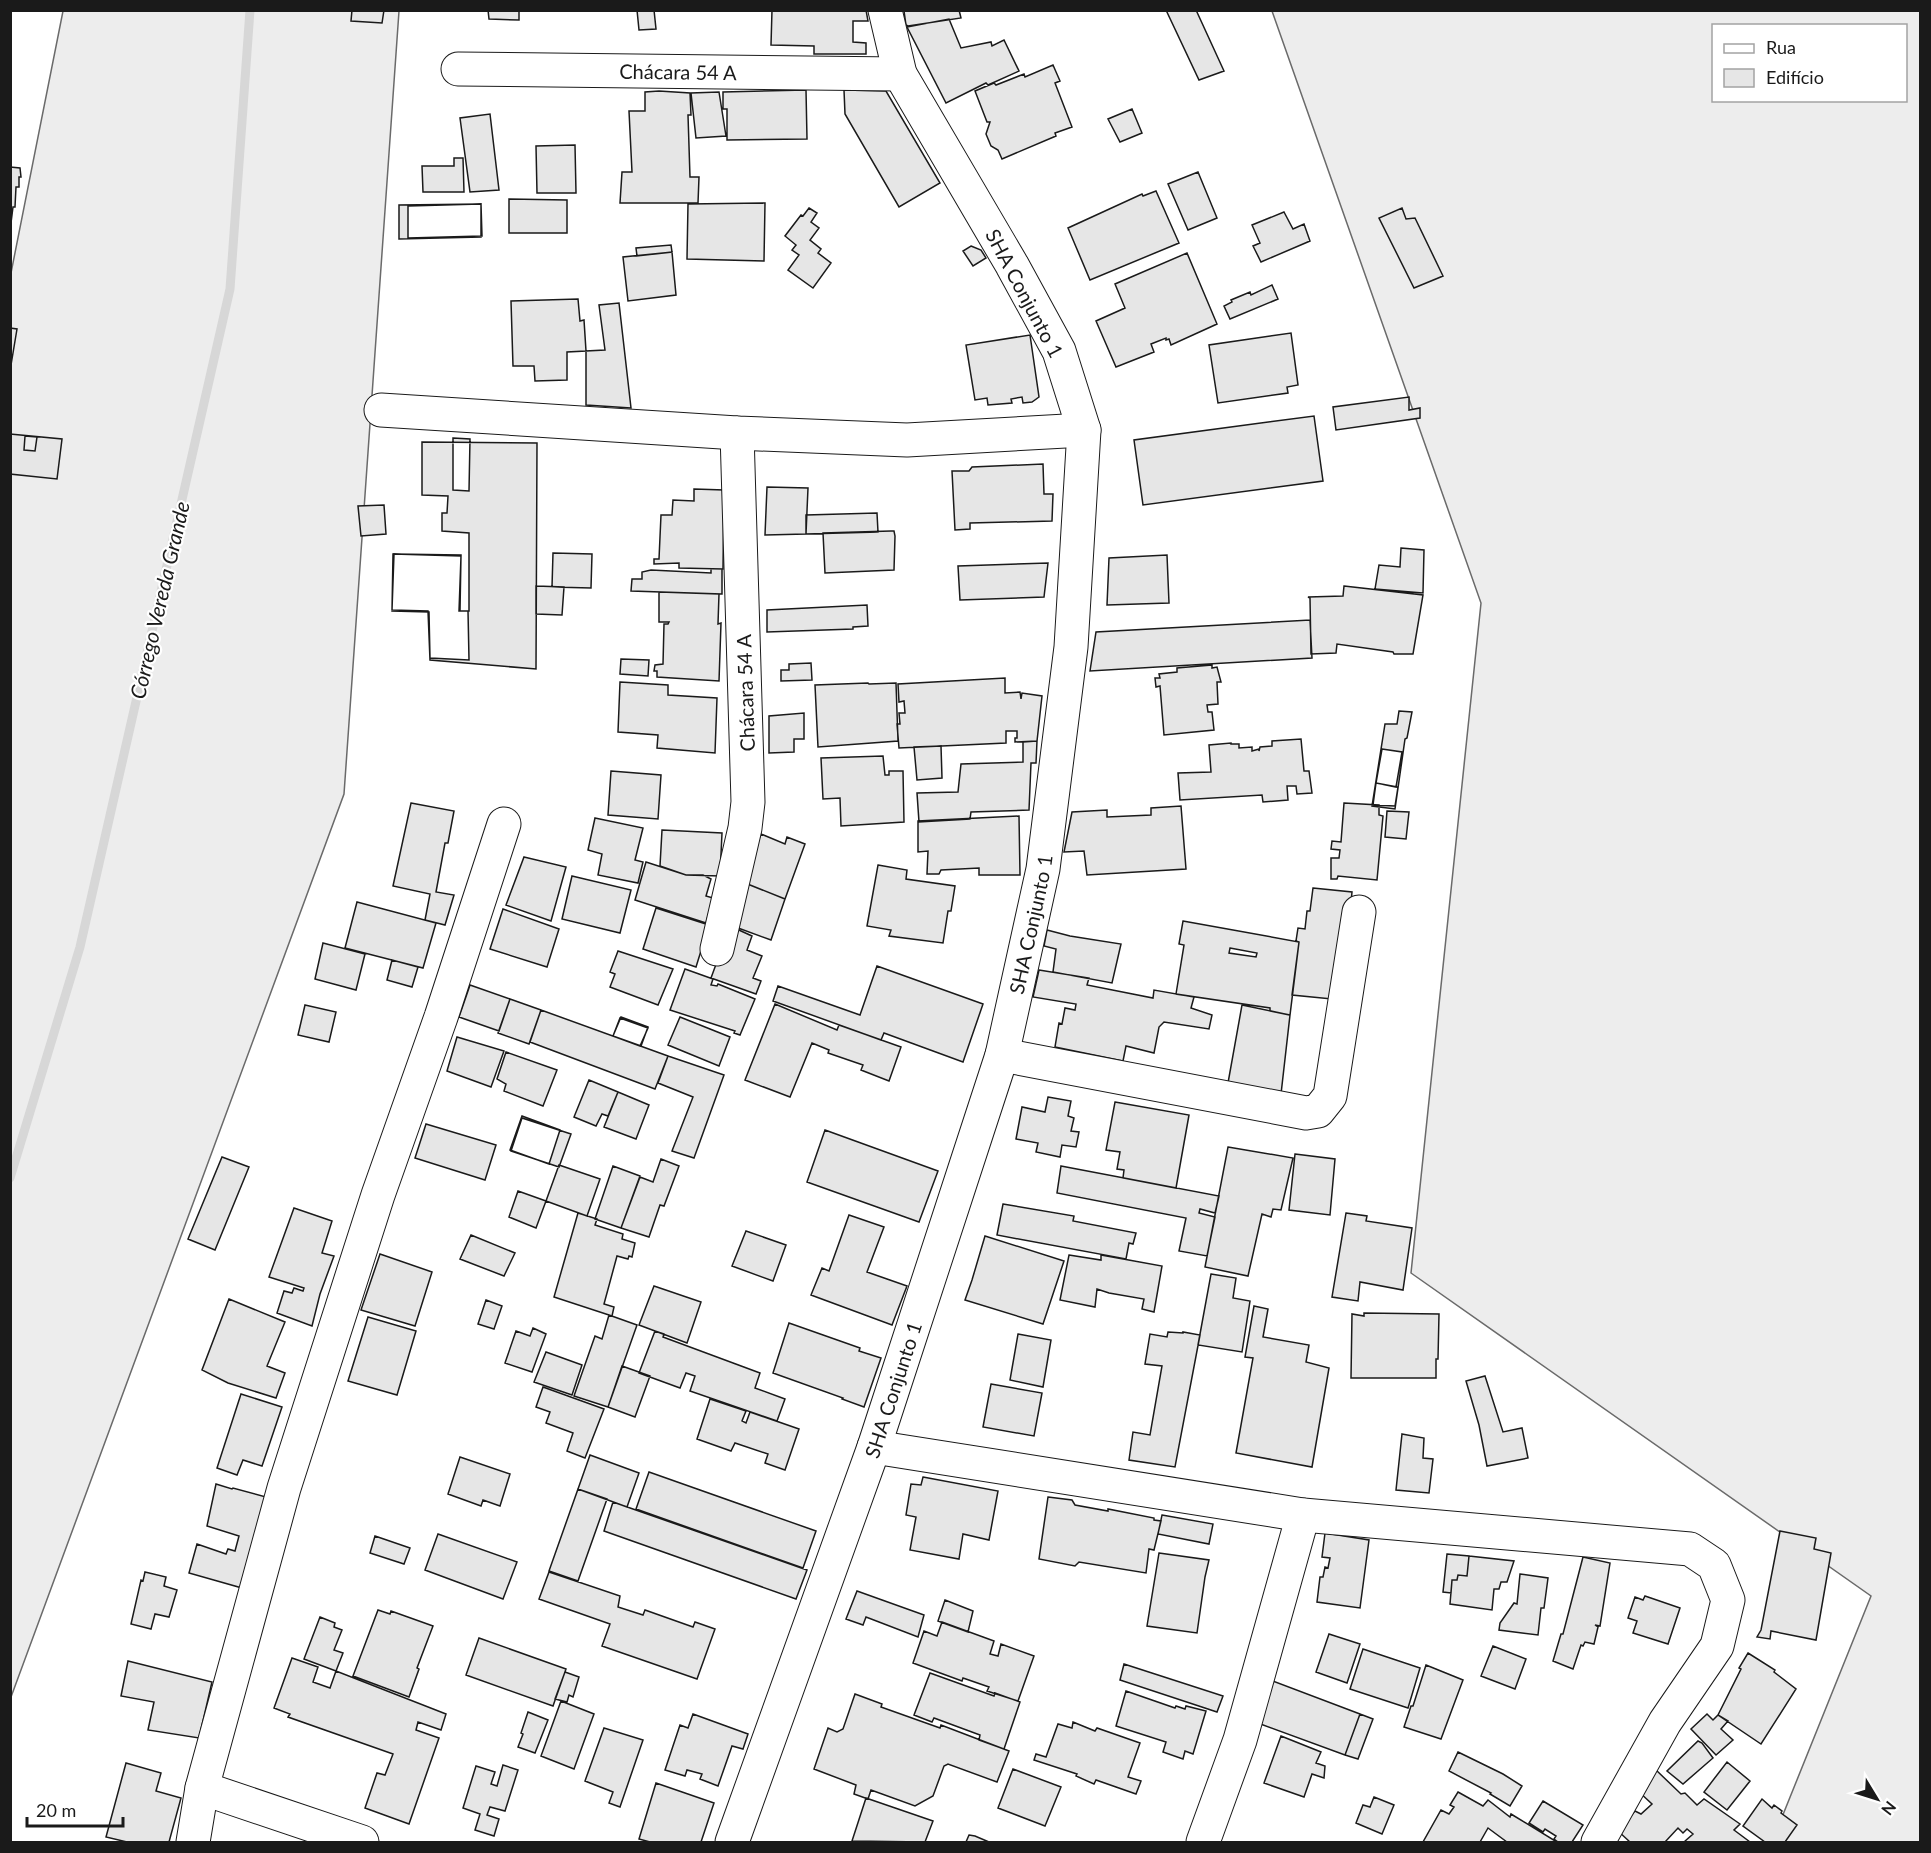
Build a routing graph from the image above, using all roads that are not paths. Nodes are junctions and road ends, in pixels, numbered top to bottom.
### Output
1 (885, 10) edge
2 (458, 69) dead end
3 (900, 74) junction
4 (381, 410) dead end
5 (1084, 430) junction
6 (737, 433) junction
7 (504, 824) dead end
8 (1359, 912) dead end
9 (717, 949) dead end
10 (1002, 1055) junction
11 (874, 1447) junction
12 (1303, 1515) junction
13 (202, 1788) junction
14 (193, 1842) edge
15 (362, 1842) edge
16 (732, 1842) edge
17 (1203, 1842) edge
18 (1598, 1842) edge

1 - 3 street, SHA Conjunto 1
2 - 3 street, Chácara 54 A
3 - 5 street, SHA Conjunto 1
4 - 6 street
5 - 6 street
5 - 10 street, SHA Conjunto 1
6 - 9 street, Chácara 54 A
7 - 13 street
8 - 10 street
10 - 11 street, SHA Conjunto 1
11 - 12 street
11 - 16 street, SHA Conjunto 1
12 - 17 street
12 - 18 street
13 - 14 street
13 - 15 street

